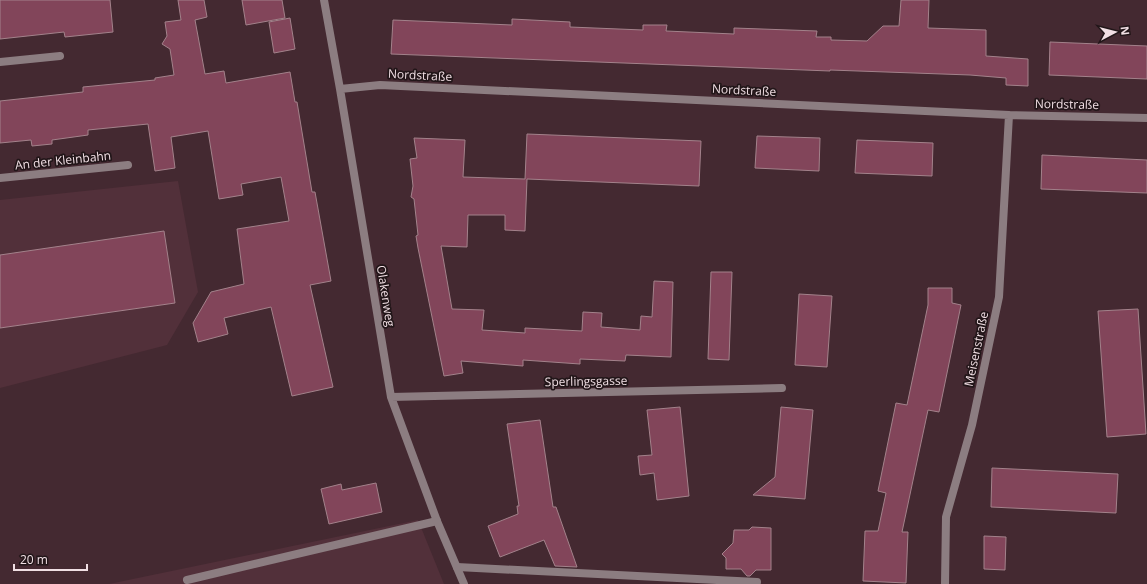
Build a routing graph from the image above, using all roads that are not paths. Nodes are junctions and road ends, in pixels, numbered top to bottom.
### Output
1 (324, 0) edge
2 (60, 56) dead end
3 (0, 62) edge
4 (340, 89) junction
5 (1009, 115) junction
6 (1147, 118) edge
7 (128, 165) dead end
8 (0, 178) edge
9 (782, 388) dead end
10 (391, 397) junction
11 (437, 521) junction
12 (457, 567) junction
13 (186, 580) dead end
14 (757, 582) dead end
15 (464, 584) edge
16 (945, 584) edge

1 - 4 street, Olakenweg
2 - 3 street
4 - 5 street, Nordstraße
4 - 10 street, Olakenweg
5 - 6 street, Nordstraße
5 - 16 street, Meisenstraße
7 - 8 street, An der Kleinbahn
9 - 10 street, Sperlingsgasse
10 - 11 street, Olakenweg
11 - 12 street, Olakenweg
11 - 13 street
12 - 14 street
12 - 15 street, Olakenweg

